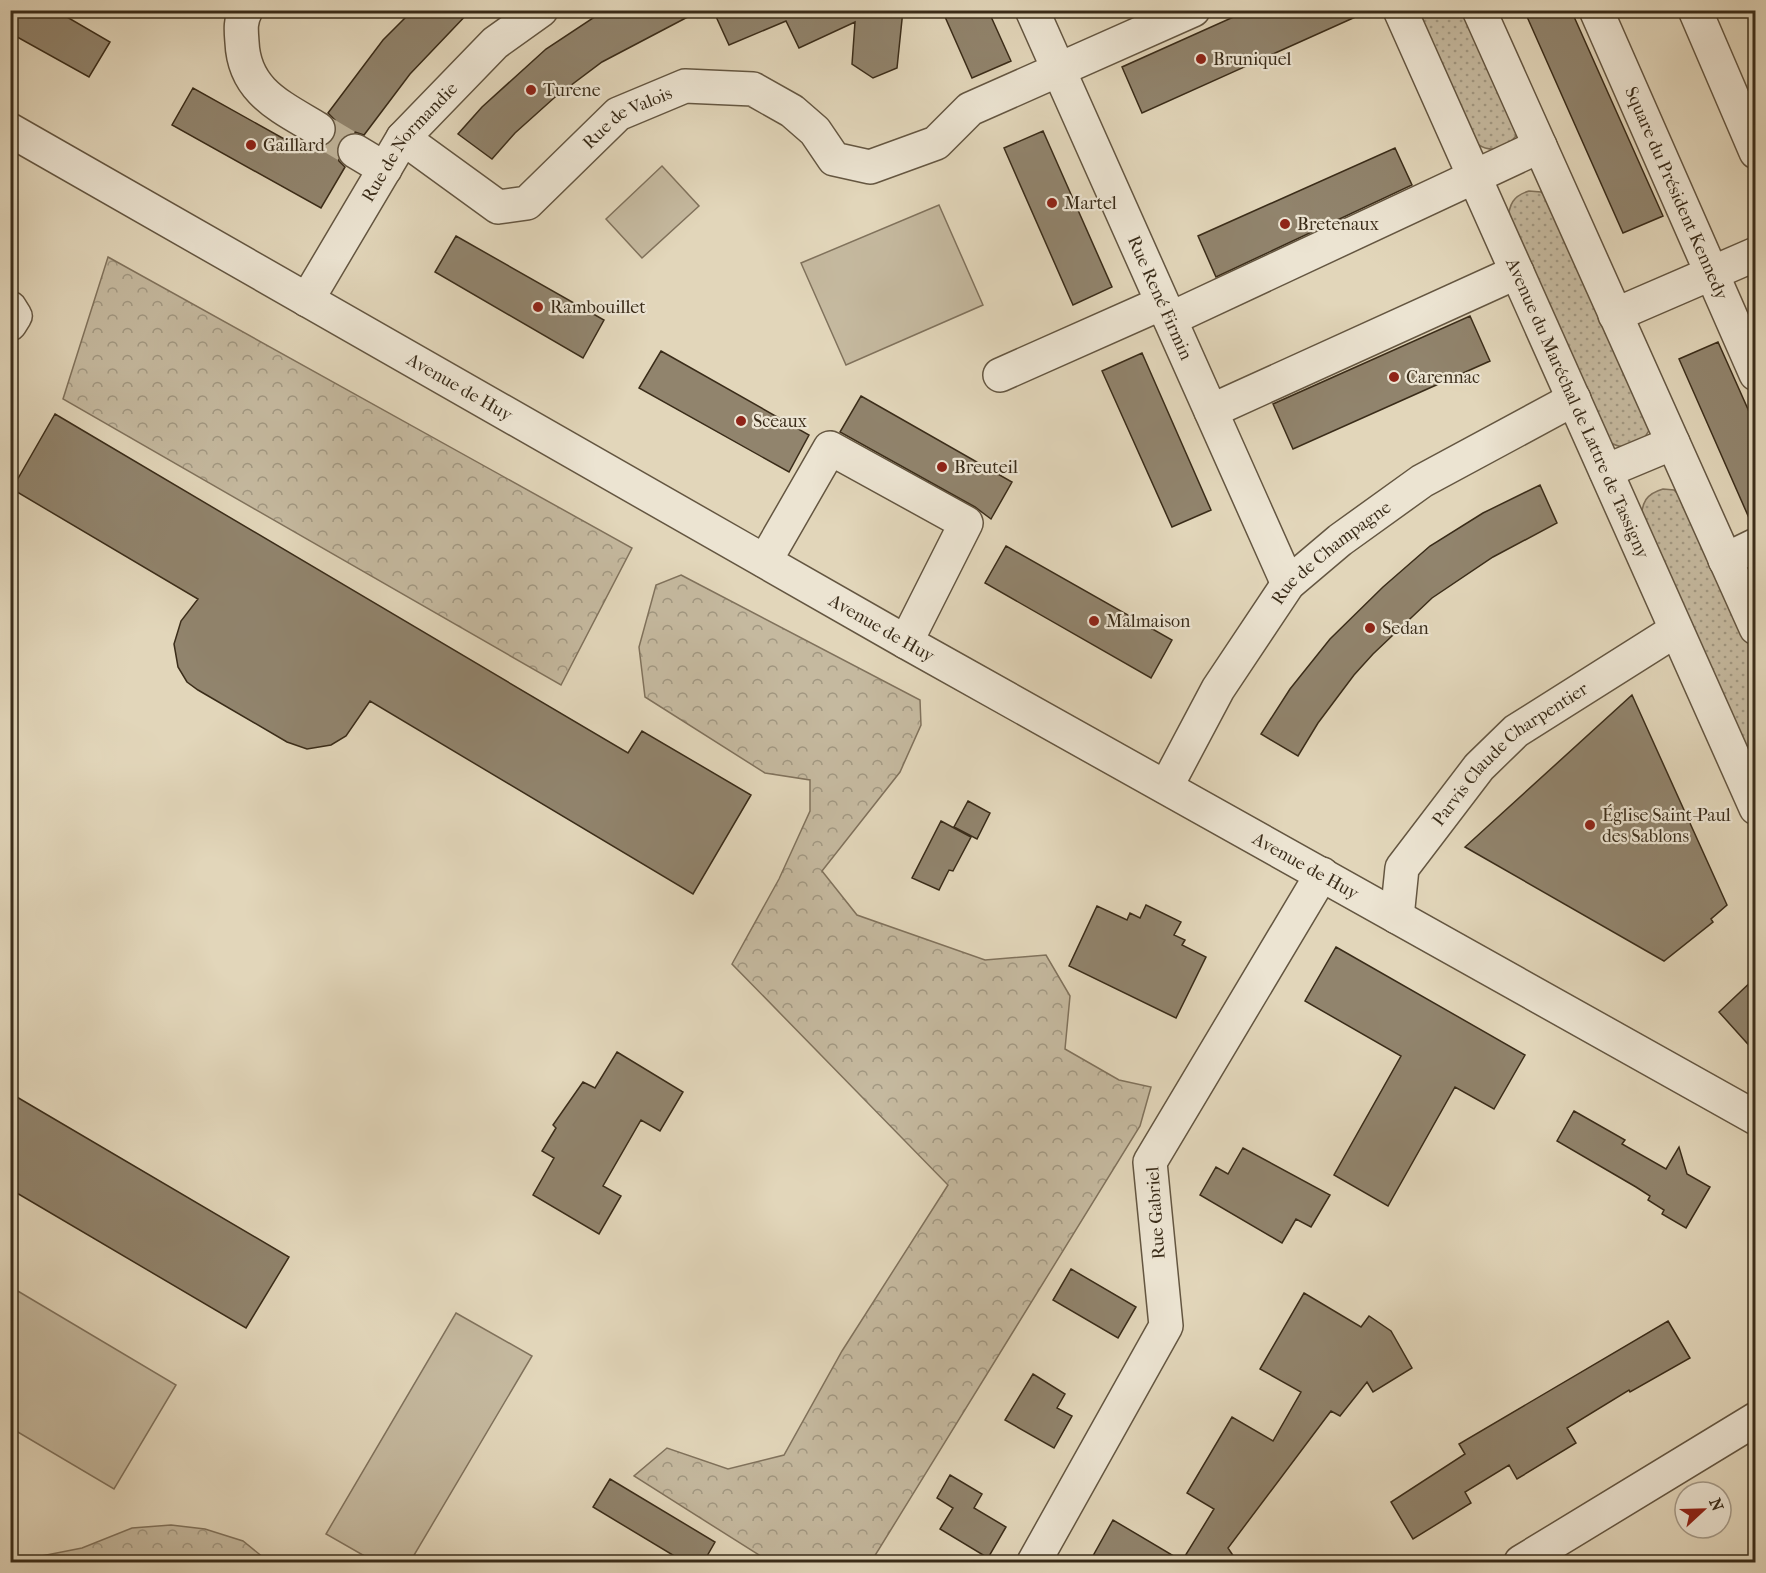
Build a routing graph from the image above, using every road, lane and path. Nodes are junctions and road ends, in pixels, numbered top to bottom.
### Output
1 (246, 10) edge
2 (541, 10) edge
3 (1032, 10) edge
4 (1193, 10) edge
5 (1400, 10) edge
6 (1479, 10) edge
7 (1596, 10) edge
8 (1695, 10) edge
9 (1059, 71) junction
10 (318, 129) tunnel mouth
11 (10, 130) edge
12 (403, 138) junction
13 (1540, 146) junction
14 (355, 151) tunnel mouth
15 (1755, 152) edge
16 (385, 169) junction
17 (1474, 177) junction
18 (1755, 254) edge
19 (1517, 272) junction
20 (1711, 274) junction
21 (307, 300) junction
22 (10, 308) edge
23 (1166, 311) junction
24 (1615, 315) junction
25 (10, 324) edge
26 (1755, 374) edge
27 (1000, 375) dead end
28 (1574, 399) junction
29 (1210, 411) junction
30 (1673, 443) junction
31 (1606, 471) junction
32 (1755, 545) edge
33 (1725, 560) junction
34 (765, 561) junction
35 (1288, 584) junction
36 (1755, 628) edge
37 (1676, 630) junction
38 (906, 642) junction
39 (1166, 787) junction
40 (1752, 791) edge
41 (1322, 874) junction
42 (1397, 917) junction
43 (1755, 1118) edge
44 (1755, 1419) edge
45 (1523, 1562) edge
46 (1034, 1563) edge

1 - 10 street
2 - 12 street, Rue de Normandie
3 - 9 street, Rue René Firmin
4 - 9 street, Rue de Valois
5 - 17 street, Avenue du Maréchal de Lattre de Tassigny
6 - 13 street
7 - 20 street, Square du Président Kennedy
8 - 15 street
9 - 12 street, Rue de Valois
9 - 23 street, Rue René Firmin
11 - 21 street, Avenue de Huy
12 - 16 street, Rue de Normandie
13 - 17 street
13 - 24 street
14 - 16 street
16 - 21 street, Rue de Normandie
17 - 19 street, Avenue du Maréchal de Lattre de Tassigny
17 - 23 street
18 - 20 street
19 - 28 street, Avenue du Maréchal de Lattre de Tassigny
19 - 29 street
20 - 24 street
20 - 26 street, Square du Président Kennedy
21 - 34 street, Avenue de Huy
22 - 25 street
23 - 27 street
23 - 29 street, Rue René Firmin
24 - 30 street
28 - 31 street, Avenue du Maréchal de Lattre de Tassigny
28 - 35 street, Rue de Champagne
29 - 35 street, Rue René Firmin
30 - 31 street
30 - 33 street
31 - 37 street, Avenue du Maréchal de Lattre de Tassigny
32 - 33 street
33 - 36 street
34 - 38 street, Avenue de Huy
34 - 38 street
35 - 39 street, Rue de Champagne
37 - 40 street, Avenue du Maréchal de Lattre de Tassigny
37 - 42 street, Parvis Claude Charpentier
38 - 39 street, Avenue de Huy
39 - 41 street, Avenue de Huy
41 - 42 street, Avenue de Huy
41 - 46 street, Rue Gabriel
42 - 43 street, Avenue de Huy
44 - 45 street

